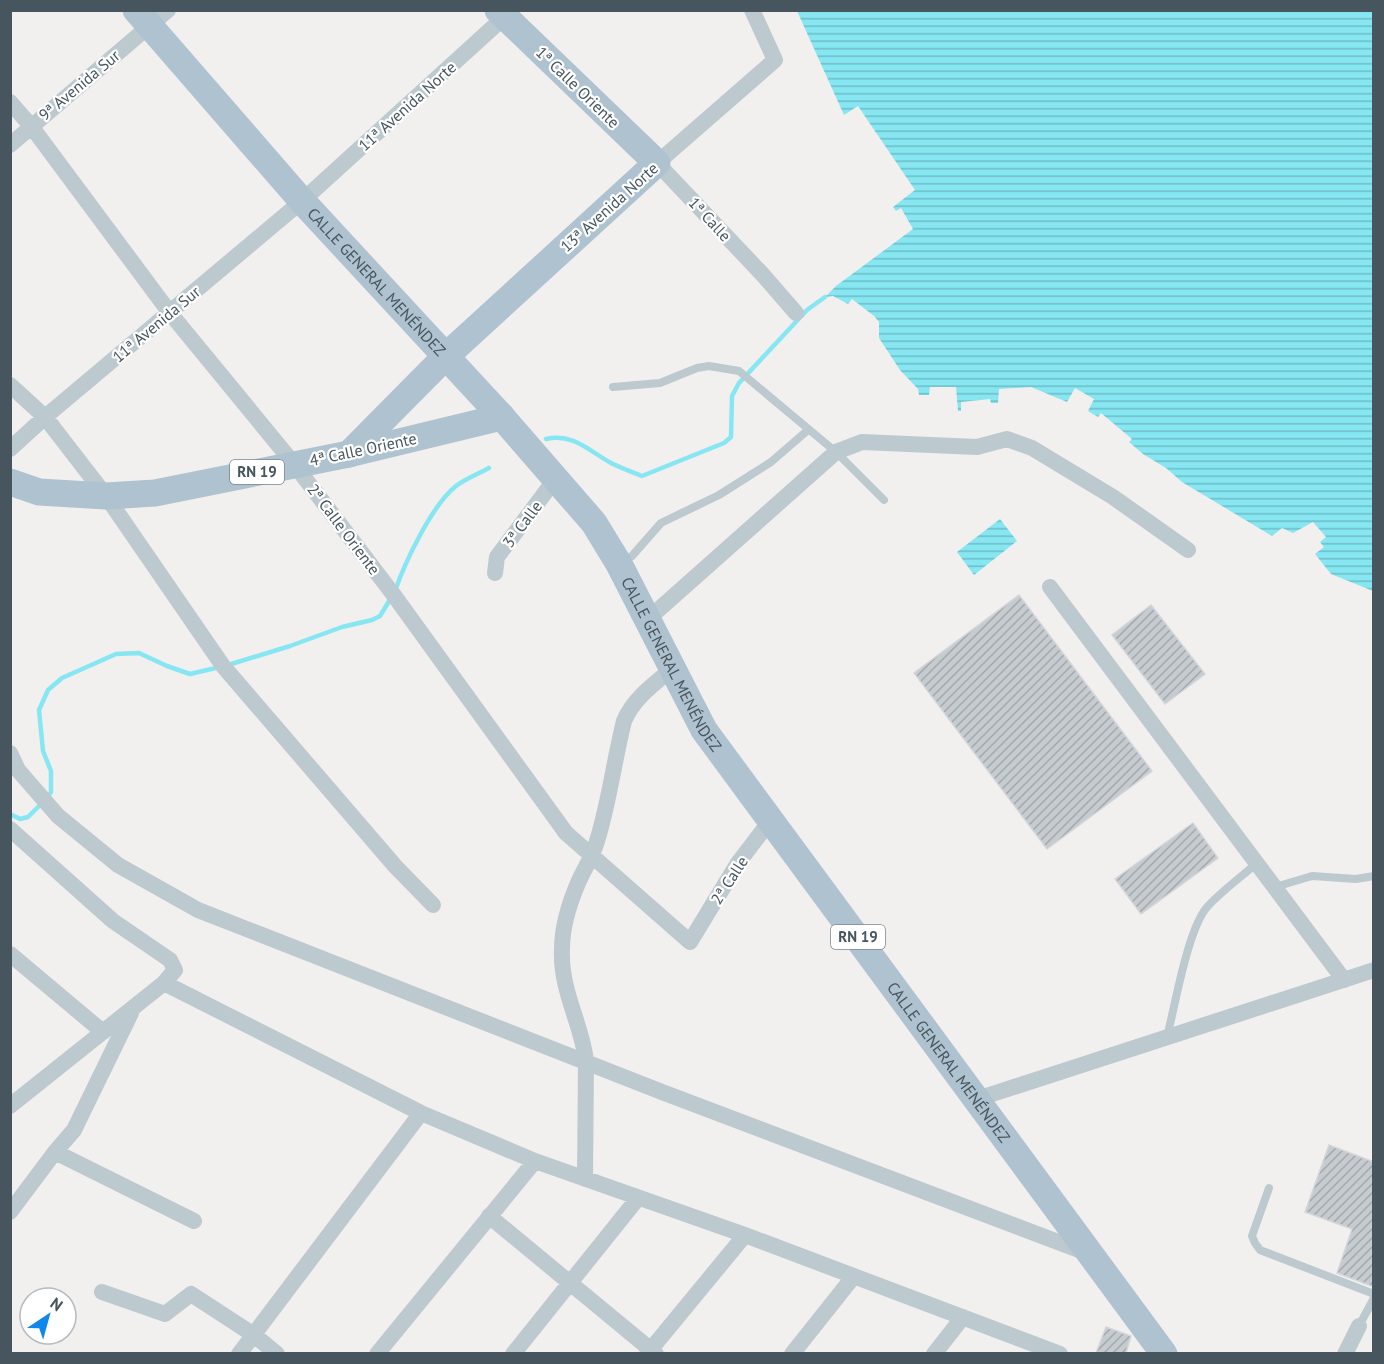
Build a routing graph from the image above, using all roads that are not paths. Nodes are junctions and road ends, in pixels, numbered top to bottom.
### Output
1 (752, 10) edge
2 (505, 13) edge
3 (151, 16) edge
4 (10, 102) edge
5 (31, 126) junction
6 (10, 145) edge
7 (657, 163) junction
8 (302, 201) junction
9 (170, 313) junction
10 (796, 314) dead end
11 (447, 356) junction
12 (10, 385) edge
13 (613, 387) dead end
14 (45, 417) junction
15 (502, 417) junction
16 (808, 430) junction
17 (10, 449) edge
18 (836, 452) junction
19 (349, 454) junction
20 (294, 464) junction
21 (556, 478) junction
22 (10, 482) edge
23 (106, 496) junction
24 (884, 500) dead end
25 (1188, 550) dead end
26 (619, 564) junction
27 (495, 573) dead end
28 (1050, 587) dead end
29 (648, 619) junction
30 (672, 669) junction
31 (10, 753) edge
32 (771, 821) junction
33 (10, 829) edge
34 (591, 855) junction
35 (1257, 864) junction
36 (1374, 876) edge
37 (1275, 886) junction
38 (433, 905) dead end
39 (690, 942) joint
40 (10, 954) edge
41 (1374, 970) edge
42 (1344, 980) junction
43 (164, 983) junction
44 (134, 1007) junction
45 (103, 1032) junction
46 (1167, 1038) junction
47 (586, 1060) junction
48 (14, 1098) edge
49 (977, 1099) junction
50 (421, 1113) junction
51 (55, 1152) junction
52 (535, 1161) junction
53 (585, 1179) junction
54 (1269, 1188) dead end
55 (638, 1198) junction
56 (10, 1212) edge
57 (489, 1216) junction
58 (194, 1221) dead end
59 (745, 1234) junction
60 (1091, 1255) junction
61 (854, 1276) junction
62 (570, 1283) junction
63 (102, 1292) dead end
64 (1374, 1296) edge
65 (963, 1317) junction
66 (1359, 1326) joint
67 (254, 1335) junction
68 (651, 1352) edge
69 (239, 1353) edge
70 (277, 1353) edge
71 (377, 1353) edge
72 (513, 1353) edge
73 (792, 1353) edge
74 (934, 1353) edge
75 (1060, 1353) edge
76 (1164, 1353) edge
77 (1345, 1353) edge

1 - 7 street, 13ª Avenida Norte
2 - 7 main road, 1ª Calle Oriente
2 - 8 street, 11ª Avenida Norte
3 - 5 street, 9ª Avenida Sur
3 - 8 main road, CALLE GENERAL MENÉNDEZ
4 - 5 street, 2ª Calle Oriente
5 - 6 street, 9ª Avenida Sur
5 - 9 street, 2ª Calle Oriente
7 - 10 street, 1ª Calle
7 - 11 main road, 13ª Avenida Norte
8 - 9 street, 11ª Avenida Sur
8 - 11 main road, CALLE GENERAL MENÉNDEZ
9 - 14 street, 11ª Avenida Sur
9 - 20 street, 2ª Calle Oriente
11 - 15 main road, CALLE GENERAL MENÉNDEZ
11 - 19 main road, 13ª Avenida Norte
12 - 14 street
13 - 16 lane
14 - 17 street, 11ª Avenida Sur
14 - 23 street
15 - 19 main road, 4ª Calle Oriente / RN 19
15 - 21 main road, CALLE GENERAL MENÉNDEZ / RN 19
16 - 18 lane
16 - 26 lane
18 - 24 lane
18 - 25 street
18 - 29 street
19 - 20 main road, 4ª Calle Oriente / RN 19
20 - 23 main road, 4ª Calle Oriente / RN 19
20 - 34 street, 2ª Calle Oriente
21 - 26 main road, CALLE GENERAL MENÉNDEZ / RN 19
21 - 27 street, 3ª Calle
22 - 23 main road, 4ª Calle Oriente / RN 19
23 - 38 street
26 - 29 main road, CALLE GENERAL MENÉNDEZ / RN 19
28 - 35 street
29 - 30 main road, CALLE GENERAL MENÉNDEZ / RN 19
30 - 32 main road, CALLE GENERAL MENÉNDEZ / RN 19
30 - 34 street
31 - 47 street
32 - 39 street, 2ª Calle
32 - 49 main road, CALLE GENERAL MENÉNDEZ / RN 19
33 - 43 street
34 - 39 street, 2ª Calle Oriente
34 - 47 street
35 - 37 street
35 - 46 lane
36 - 37 lane
37 - 42 street
40 - 45 street
41 - 42 street
42 - 46 street
43 - 44 street
43 - 50 street
44 - 45 street
44 - 51 street
45 - 48 street
46 - 49 street
47 - 53 street
47 - 60 street
49 - 60 main road, CALLE GENERAL MENÉNDEZ / RN 19
50 - 52 street
50 - 67 street
51 - 56 street
51 - 58 street
52 - 53 street
52 - 57 street
53 - 55 street
54 - 64 lane
55 - 59 street
55 - 62 street
57 - 62 street
57 - 71 street
59 - 61 street
59 - 68 street
60 - 76 main road, CALLE GENERAL MENÉNDEZ / RN 19
61 - 65 street
61 - 73 street
62 - 68 street
62 - 72 street
63 - 67 street
64 - 66 lane
65 - 74 street
65 - 75 street
66 - 77 street
67 - 69 street
67 - 70 street

